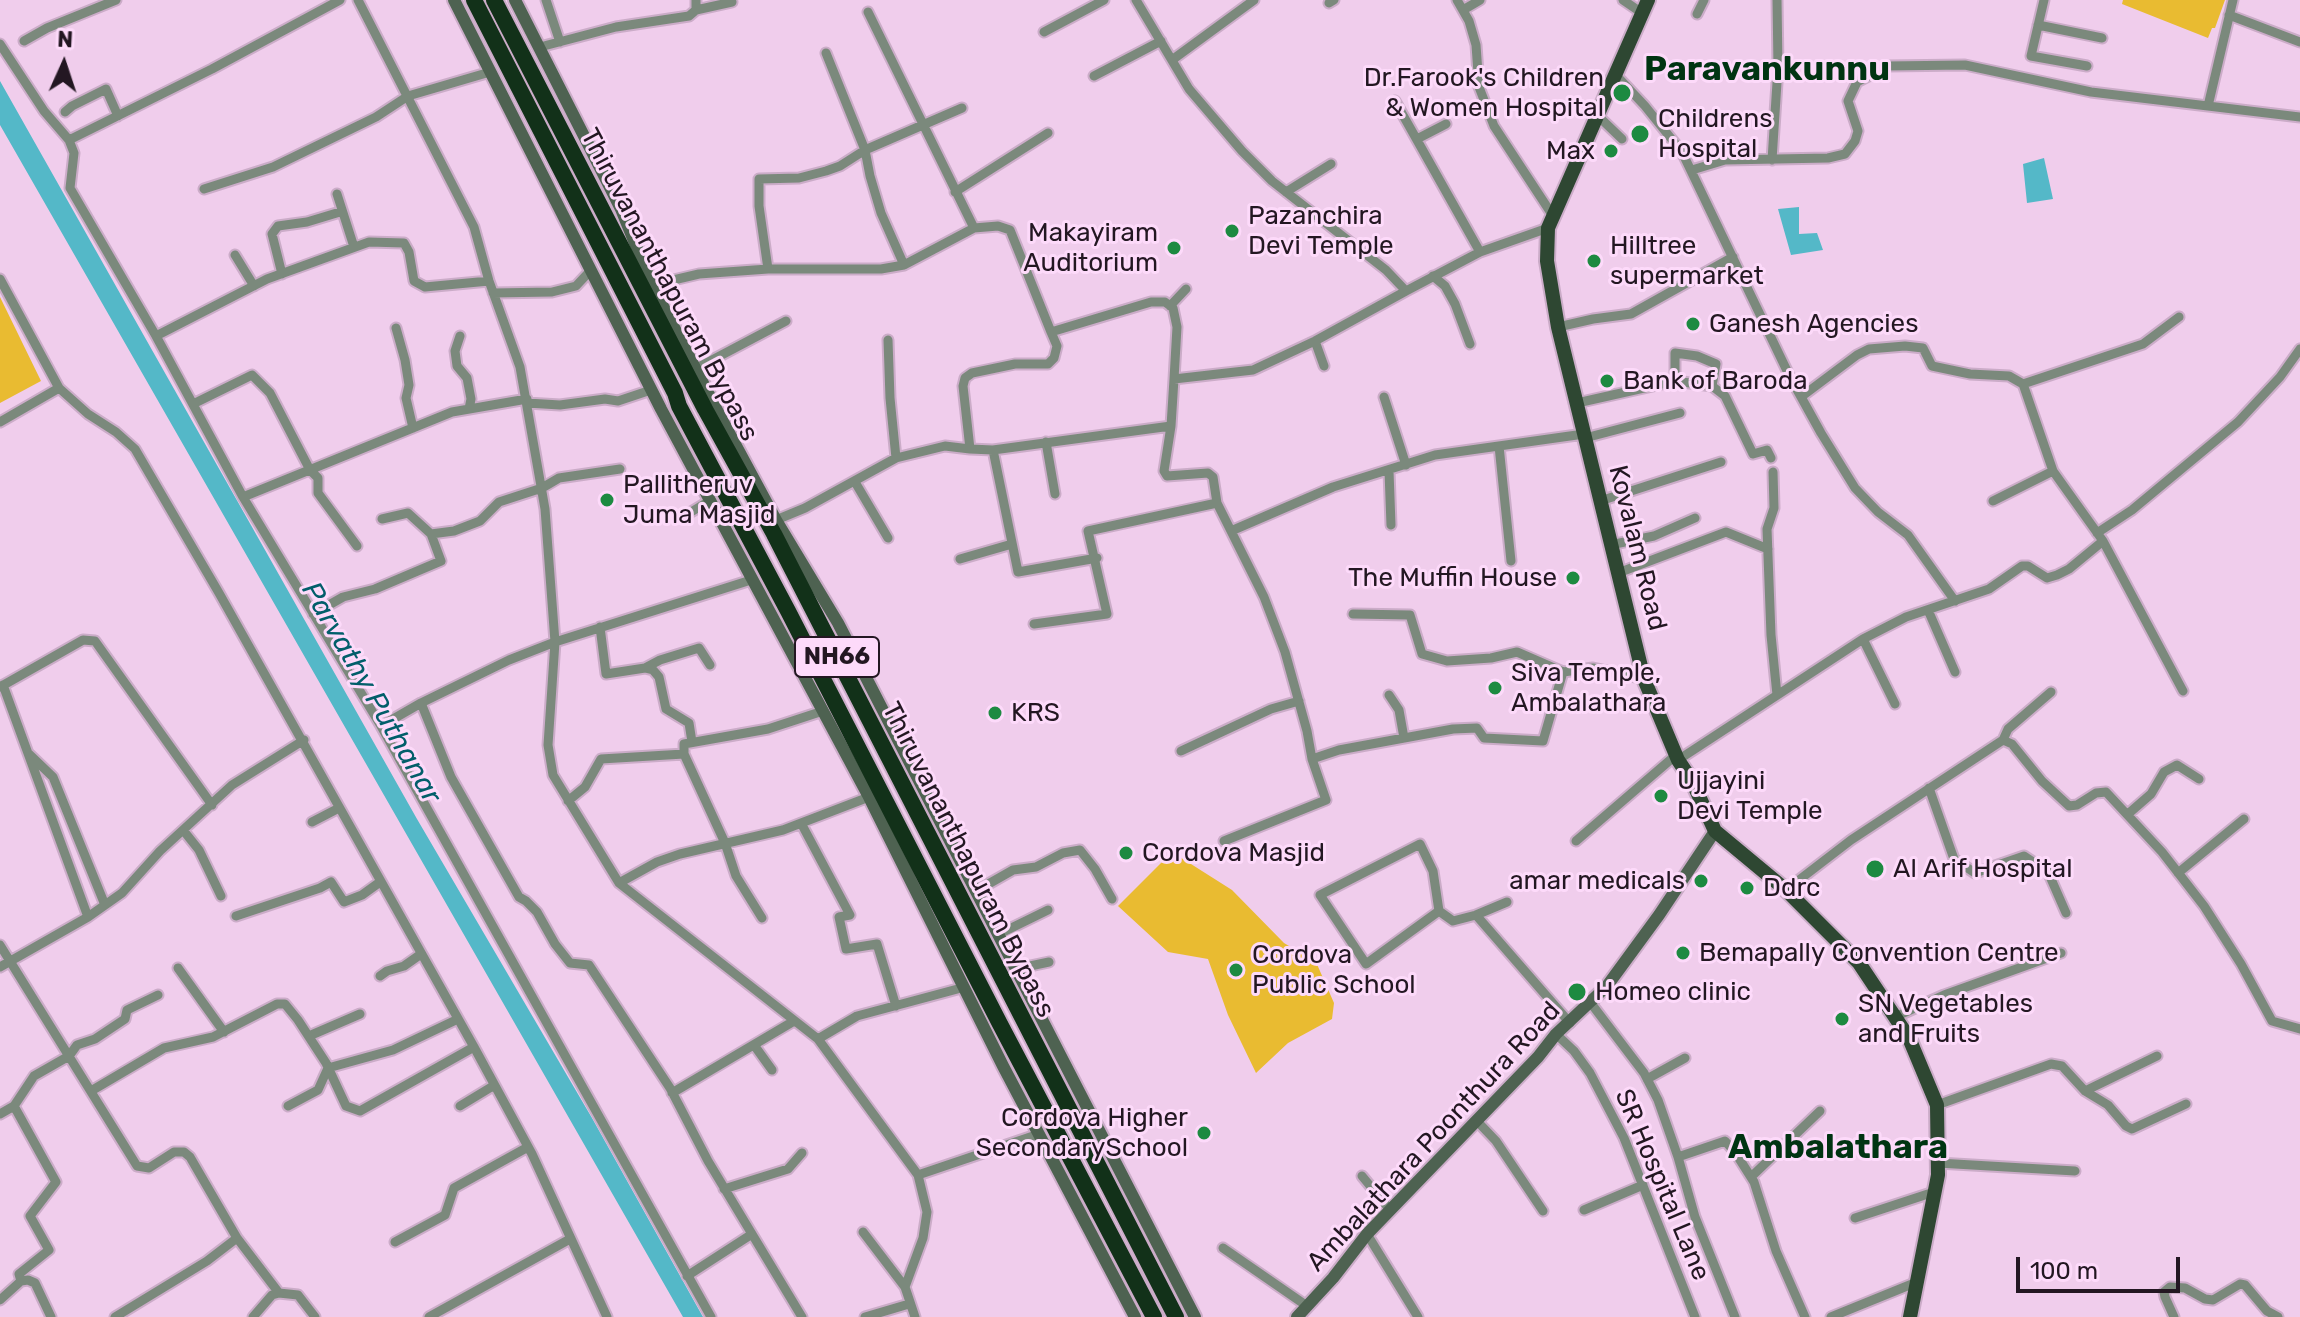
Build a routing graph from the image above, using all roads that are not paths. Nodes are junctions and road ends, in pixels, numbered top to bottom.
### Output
1 (116, 0) edge
2 (340, 0) edge
3 (358, 0) edge
4 (454, 0) edge
5 (474, 0) edge
6 (494, 0) edge
7 (515, 0) edge
8 (546, 0) edge
9 (1104, 0) edge
10 (1136, 0) edge
11 (1254, 0) edge
12 (1457, 0) edge
13 (1480, 0) edge
14 (1623, 0) edge
15 (1704, 0) edge
16 (1777, 0) edge
17 (2044, 0) edge
18 (2233, 0) edge
19 (732, 2) dead end
20 (696, 5) edge
21 (1645, 7) edge
22 (1463, 10) junction
23 (868, 12) dead end
24 (1697, 14) dead end
25 (2229, 15) junction
26 (2038, 25) junction
27 (1044, 32) dead end
28 (2102, 38) dead end
29 (24, 41) dead end
30 (1161, 41) junction
31 (560, 42) junction
32 (2300, 42) edge
33 (0, 44) edge
34 (540, 47) junction
35 (826, 53) dead end
36 (1172, 60) junction
37 (2087, 66) dead end
38 (490, 72) junction
39 (1615, 74) junction
40 (1094, 76) dead end
41 (408, 96) junction
42 (1395, 101) dead end
43 (2208, 106) junction
44 (962, 108) dead end
45 (65, 112) dead end
46 (1597, 115) junction
47 (118, 116) junction
48 (2300, 117) edge
49 (1446, 124) dead end
50 (923, 125) junction
51 (1048, 133) dead end
52 (1417, 139) junction
53 (1622, 139) dead end
54 (69, 140) junction
55 (865, 150) junction
56 (1772, 160) junction
57 (1331, 164) dead end
58 (1692, 170) junction
59 (204, 189) dead end
60 (955, 192) junction
61 (1286, 192) junction
62 (337, 194) dead end
63 (340, 212) junction
64 (1551, 222) junction
65 (974, 228) junction
66 (354, 247) junction
67 (1480, 252) junction
68 (235, 255) dead end
69 (1733, 257) junction
70 (904, 265) junction
71 (768, 269) junction
72 (591, 270) junction
73 (282, 274) junction
74 (1433, 276) junction
75 (0, 279) edge
76 (489, 281) junction
77 (652, 285) junction
78 (254, 286) junction
79 (1186, 289) dead end
80 (1406, 291) junction
81 (493, 293) junction
82 (1170, 306) junction
83 (2179, 317) dead end
84 (786, 321) dead end
85 (1558, 327) junction
86 (396, 328) dead end
87 (1051, 332) junction
88 (156, 336) junction
89 (460, 336) dead end
90 (888, 340) dead end
91 (1315, 341) junction
92 (1470, 344) dead end
93 (2300, 349) edge
94 (1324, 366) dead end
95 (697, 368) junction
96 (1174, 379) junction
97 (1675, 381) junction
98 (2023, 384) junction
99 (1712, 386) junction
100 (59, 388) junction
101 (651, 390) junction
102 (1384, 397) dead end
103 (1801, 397) junction
104 (527, 401) junction
105 (1577, 403) junction
106 (193, 404) junction
107 (469, 409) junction
108 (1680, 413) dead end
109 (0, 422) edge
110 (1171, 426) junction
111 (413, 428) junction
112 (1584, 436) junction
113 (1046, 442) junction
114 (1499, 446) junction
115 (970, 449) junction
116 (993, 450) junction
117 (896, 458) junction
118 (1771, 458) dead end
119 (1721, 462) dead end
120 (1406, 465) junction
121 (620, 469) dead end
122 (310, 470) junction
123 (1389, 471) junction
124 (2053, 471) junction
125 (1773, 472) dead end
126 (855, 482) junction
127 (542, 488) junction
128 (1055, 494) dead end
129 (243, 497) junction
130 (711, 500) junction
131 (1600, 501) junction
132 (1993, 501) dead end
133 (1217, 503) junction
134 (686, 515) dead end
135 (1695, 518) dead end
136 (382, 519) dead end
137 (776, 520) junction
138 (1391, 525) dead end
139 (1231, 531) junction
140 (431, 534) junction
141 (2100, 537) junction
142 (888, 538) dead end
143 (1012, 544) junction
144 (1610, 545) junction
145 (357, 546) dead end
146 (1768, 549) junction
147 (1097, 558) junction
148 (960, 559) dead end
149 (1511, 561) dead end
150 (1618, 573) junction
151 (751, 580) junction
152 (1955, 601) junction
153 (1928, 610) junction
154 (313, 614) junction
155 (1353, 614) dead end
156 (1034, 624) dead end
157 (600, 627) junction
158 (1863, 639) junction
159 (555, 642) junction
160 (710, 665) dead end
161 (645, 668) junction
162 (1563, 672) junction
163 (1955, 672) dead end
164 (1644, 679) junction
165 (1, 686) edge
166 (2183, 691) dead end
167 (2051, 692) dead end
168 (1389, 695) dead end
169 (1777, 695) junction
170 (1299, 701) junction
171 (421, 703) junction
172 (1895, 704) dead end
173 (823, 711) junction
174 (381, 726) junction
175 (1404, 738) junction
176 (304, 740) junction
177 (2003, 740) junction
178 (692, 742) junction
179 (27, 751) junction
180 (1181, 751) dead end
181 (684, 754) junction
182 (1677, 758) junction
183 (1312, 759) junction
184 (2199, 779) dead end
185 (1929, 788) junction
186 (869, 797) junction
187 (568, 801) junction
188 (212, 805) junction
189 (339, 808) junction
190 (2128, 814) junction
191 (2244, 819) dead end
192 (312, 822) dead end
193 (801, 823) junction
194 (183, 830) junction
195 (1715, 831) junction
196 (1224, 841) dead end
197 (1576, 841) dead end
198 (725, 843) junction
199 (2178, 873) junction
200 (380, 882) junction
201 (619, 883) junction
202 (1786, 890) junction
203 (976, 891) junction
204 (221, 896) dead end
205 (1112, 899) dead end
206 (1507, 902) dead end
207 (105, 905) junction
208 (1048, 910) dead end
209 (1439, 911) junction
210 (2066, 913) dead end
211 (1476, 915) junction
212 (236, 916) dead end
213 (88, 917) junction
214 (762, 918) dead end
215 (999, 934) junction
216 (0, 945) edge
217 (2061, 953) dead end
218 (421, 954) junction
219 (9, 960) junction
220 (1049, 962) dead end
221 (0, 967) edge
222 (178, 968) dead end
223 (1016, 969) junction
224 (380, 976) dead end
225 (965, 987) junction
226 (158, 995) dead end
227 (1590, 1002) junction
228 (896, 1006) junction
229 (360, 1014) dead end
230 (1895, 1017) junction
231 (458, 1019) junction
232 (794, 1021) junction
233 (1570, 1023) junction
234 (2300, 1029) edge
235 (224, 1032) junction
236 (1556, 1034) junction
237 (309, 1036) junction
238 (818, 1039) junction
239 (754, 1045) junction
240 (474, 1047) junction
241 (69, 1056) junction
242 (2157, 1056) dead end
243 (1685, 1058) dead end
244 (328, 1068) junction
245 (772, 1070) dead end
246 (1647, 1079) junction
247 (493, 1086) junction
248 (91, 1091) junction
249 (2085, 1091) junction
250 (672, 1093) junction
251 (2186, 1104) dead end
252 (1937, 1105) junction
253 (14, 1106) junction
254 (288, 1106) dead end
255 (460, 1106) dead end
256 (1820, 1111) dead end
257 (0, 1114) edge
258 (1476, 1120) junction
259 (1039, 1134) junction
260 (528, 1147) junction
261 (802, 1153) dead end
262 (1678, 1157) junction
263 (1938, 1163) junction
264 (2075, 1171) dead end
265 (918, 1175) junction
266 (1362, 1176) dead end
267 (1751, 1177) junction
268 (1643, 1185) junction
269 (724, 1189) junction
270 (1934, 1192) junction
271 (1390, 1210) junction
272 (1584, 1210) dead end
273 (1543, 1211) dead end
274 (1855, 1218) dead end
275 (863, 1232) dead end
276 (752, 1234) junction
277 (1367, 1234) junction
278 (237, 1238) junction
279 (570, 1239) junction
280 (395, 1242) dead end
281 (1223, 1248) dead end
282 (687, 1276) junction
283 (21, 1281) junction
284 (1917, 1282) junction
285 (905, 1287) junction
286 (279, 1293) junction
287 (0, 1300) edge
288 (909, 1304) junction
289 (1307, 1306) junction
290 (51, 1317) edge
291 (115, 1317) edge
292 (253, 1317) edge
293 (315, 1317) edge
294 (429, 1317) edge
295 (607, 1317) edge
296 (711, 1317) edge
297 (802, 1317) edge
298 (865, 1317) edge
299 (915, 1317) edge
300 (1135, 1317) edge
301 (1154, 1317) edge
302 (1176, 1317) edge
303 (1195, 1317) edge
304 (1297, 1317) edge
305 (1418, 1317) edge
306 (1695, 1317) edge
307 (1735, 1317) edge
308 (1805, 1317) edge
309 (1831, 1317) edge
310 (1910, 1317) edge
311 (2174, 1317) edge
312 (2278, 1317) edge

1 - 29 street
2 - 47 street
3 - 41 street
4 - 38 street
5 - 301 highway, Thiruvananthapuram Bypass / NH66
6 - 302 highway, Thiruvananthapuram Bypass / NH66
7 - 34 street, Thiruvananthapuram Bypass
8 - 31 street
9 - 27 street
10 - 30 street
11 - 36 street
12 - 22 street
13 - 22 street
14 - 21 street
15 - 24 street
16 - 56 street
17 - 26 street
18 - 25 street
19 - 20 street
20 - 31 street
21 - 39 main road, Kovalam Road
22 - 64 street
23 - 50 street
25 - 32 street
25 - 43 street
26 - 28 street
26 - 37 street
30 - 36 street
30 - 40 street
31 - 34 street
33 - 54 street
34 - 77 street, Thiruvananthapuram Bypass
35 - 55 street
36 - 61 street
38 - 41 street
38 - 72 street
39 - 46 main road, Kovalam Road
39 - 58 street
41 - 59 street
41 - 76 street
42 - 52 street
43 - 48 street
43 - 56 street
44 - 50 street
45 - 47 street
46 - 53 street
46 - 64 main road, Kovalam Road
47 - 54 street
49 - 52 street
50 - 55 street
50 - 60 street
51 - 60 street
52 - 67 street
54 - 88 street
55 - 70 street
55 - 71 street
56 - 58 street
57 - 61 street
58 - 69 street
60 - 65 street
61 - 80 street
62 - 63 street
63 - 66 street
63 - 73 street
64 - 67 street
64 - 85 main road, Kovalam Road
65 - 70 street
65 - 87 street
66 - 73 street
66 - 76 street
67 - 74 street
68 - 78 street
69 - 85 street
69 - 103 street
70 - 71 street
71 - 77 street
72 - 81 street
72 - 101 street
73 - 78 street
74 - 80 street
74 - 92 street
75 - 100 street
76 - 81 street
77 - 95 street, Thiruvananthapuram Bypass
78 - 88 street
79 - 82 street
80 - 91 street
81 - 104 street
82 - 87 street
82 - 96 street
83 - 98 street
84 - 95 street
85 - 105 main road, Kovalam Road
86 - 111 street
87 - 115 street
88 - 106 street
89 - 107 street
90 - 117 street
91 - 94 street
91 - 96 street
93 - 141 street
95 - 137 street, Thiruvananthapuram Bypass
96 - 110 street
97 - 99 street
97 - 99 street
97 - 105 street
98 - 103 street
98 - 124 street
99 - 118 street
100 - 109 street
100 - 176 street
101 - 104 street
101 - 130 street
102 - 120 street
103 - 152 street
104 - 107 street
104 - 127 street
105 - 112 main road, Kovalam Road
106 - 122 street
106 - 129 street
107 - 111 street
108 - 112 street
110 - 113 street
110 - 133 street
111 - 122 street
112 - 114 street
112 - 131 main road, Kovalam Road
113 - 116 street
113 - 128 street
114 - 120 street
114 - 149 street
115 - 116 street
115 - 117 street
116 - 143 street
117 - 126 street
119 - 131 street
120 - 123 street
121 - 127 street
122 - 129 street
122 - 145 street
123 - 138 street
123 - 139 street
124 - 132 street
124 - 141 street
125 - 146 street
126 - 137 street
126 - 142 street
127 - 140 street
127 - 159 street
129 - 154 street
130 - 134 street
130 - 151 street
131 - 144 main road, Kovalam Road
133 - 139 street
133 - 147 street
135 - 144 street
136 - 140 street
137 - 203 street, Thiruvananthapuram Bypass
139 - 170 street
140 - 154 street
141 - 152 street
141 - 166 street
143 - 147 street
143 - 148 street
144 - 150 main road, Kovalam Road
146 - 150 street
146 - 169 street
147 - 156 street
150 - 164 main road, Kovalam Road
151 - 157 street
151 - 173 street
152 - 153 street
153 - 158 street
153 - 163 street
154 - 174 street
155 - 162 street
157 - 159 street
157 - 161 street
158 - 169 street
158 - 172 street
159 - 171 street
159 - 187 street
160 - 161 street
161 - 178 street
162 - 164 street
162 - 175 street
164 - 182 main road, Kovalam Road
165 - 179 street
165 - 188 street
167 - 177 street
168 - 175 street
169 - 182 street
170 - 180 street
170 - 183 street
171 - 174 street
171 - 250 street
173 - 178 street
173 - 186 street
174 - 282 street
175 - 183 street
176 - 188 street
176 - 189 street
177 - 185 street
177 - 190 street
178 - 181 street
179 - 207 street
179 - 213 street
181 - 187 street
181 - 198 street
182 - 195 main road, Kovalam Road
182 - 197 street
183 - 196 street
184 - 190 street
185 - 202 street
185 - 210 street
186 - 193 street
186 - 225 street
187 - 201 street
188 - 194 street
189 - 192 street
189 - 200 street
190 - 199 street
191 - 199 street
193 - 198 street
193 - 228 street
194 - 204 street
194 - 207 street
195 - 202 main road, Kovalam Road
195 - 227 street, Ambalathara Poonthura Road
198 - 201 street
198 - 214 street
199 - 234 street
200 - 212 street
200 - 218 street
201 - 232 street
202 - 230 main road, Kovalam Road
203 - 205 street
203 - 215 street, Thiruvananthapuram Bypass
206 - 211 street
207 - 213 street
208 - 215 street
209 - 209 street
209 - 211 street
211 - 233 street
213 - 219 street
215 - 223 street, Thiruvananthapuram Bypass
216 - 219 street
217 - 230 street
218 - 224 street
218 - 231 street
219 - 221 street
219 - 241 street
220 - 223 street
222 - 235 street
223 - 303 street, Thiruvananthapuram Bypass
225 - 228 street
225 - 259 street
226 - 241 street
227 - 233 street, Ambalathara Poonthura Road
227 - 246 street
228 - 238 street
229 - 237 street
230 - 252 main road, Kovalam Road
231 - 240 street
231 - 244 street
232 - 238 street
232 - 239 street
233 - 236 street, Ambalathara Poonthura Road
235 - 237 street
235 - 248 street
236 - 258 street, Ambalathara Poonthura Road
236 - 268 street, SR Hospital Lane
237 - 244 street
238 - 265 street
239 - 245 street
239 - 250 street
240 - 244 street
240 - 247 street
241 - 248 street
241 - 253 street
242 - 249 street
243 - 246 street
244 - 254 street
246 - 262 street
247 - 255 street
247 - 260 street
248 - 278 street
249 - 251 street
249 - 252 street
250 - 269 street
252 - 263 main road, Kovalam Road
253 - 257 street
253 - 283 street
256 - 267 street
258 - 271 street, Ambalathara Poonthura Road
258 - 273 street
259 - 265 street
259 - 300 street
260 - 279 street
260 - 280 street
261 - 269 street
262 - 267 street
262 - 307 street
263 - 264 street
263 - 270 main road, Kovalam Road
265 - 285 street
266 - 271 street
267 - 308 street
268 - 272 street
268 - 306 street, SR Hospital Lane
269 - 276 street
270 - 274 street
270 - 284 main road, Kovalam Road
271 - 277 street, Ambalathara Poonthura Road
275 - 285 street
276 - 282 street
276 - 297 street
277 - 289 street, Ambalathara Poonthura Road
277 - 305 street
278 - 286 street
278 - 291 street
279 - 294 street
279 - 295 street
281 - 289 street
282 - 296 street
283 - 287 street
283 - 290 street
284 - 309 street
284 - 310 main road, Kovalam Road
285 - 288 street
286 - 292 street
286 - 293 street
288 - 298 street
288 - 299 street
289 - 304 street, Ambalathara Poonthura Road
311 - 312 street

